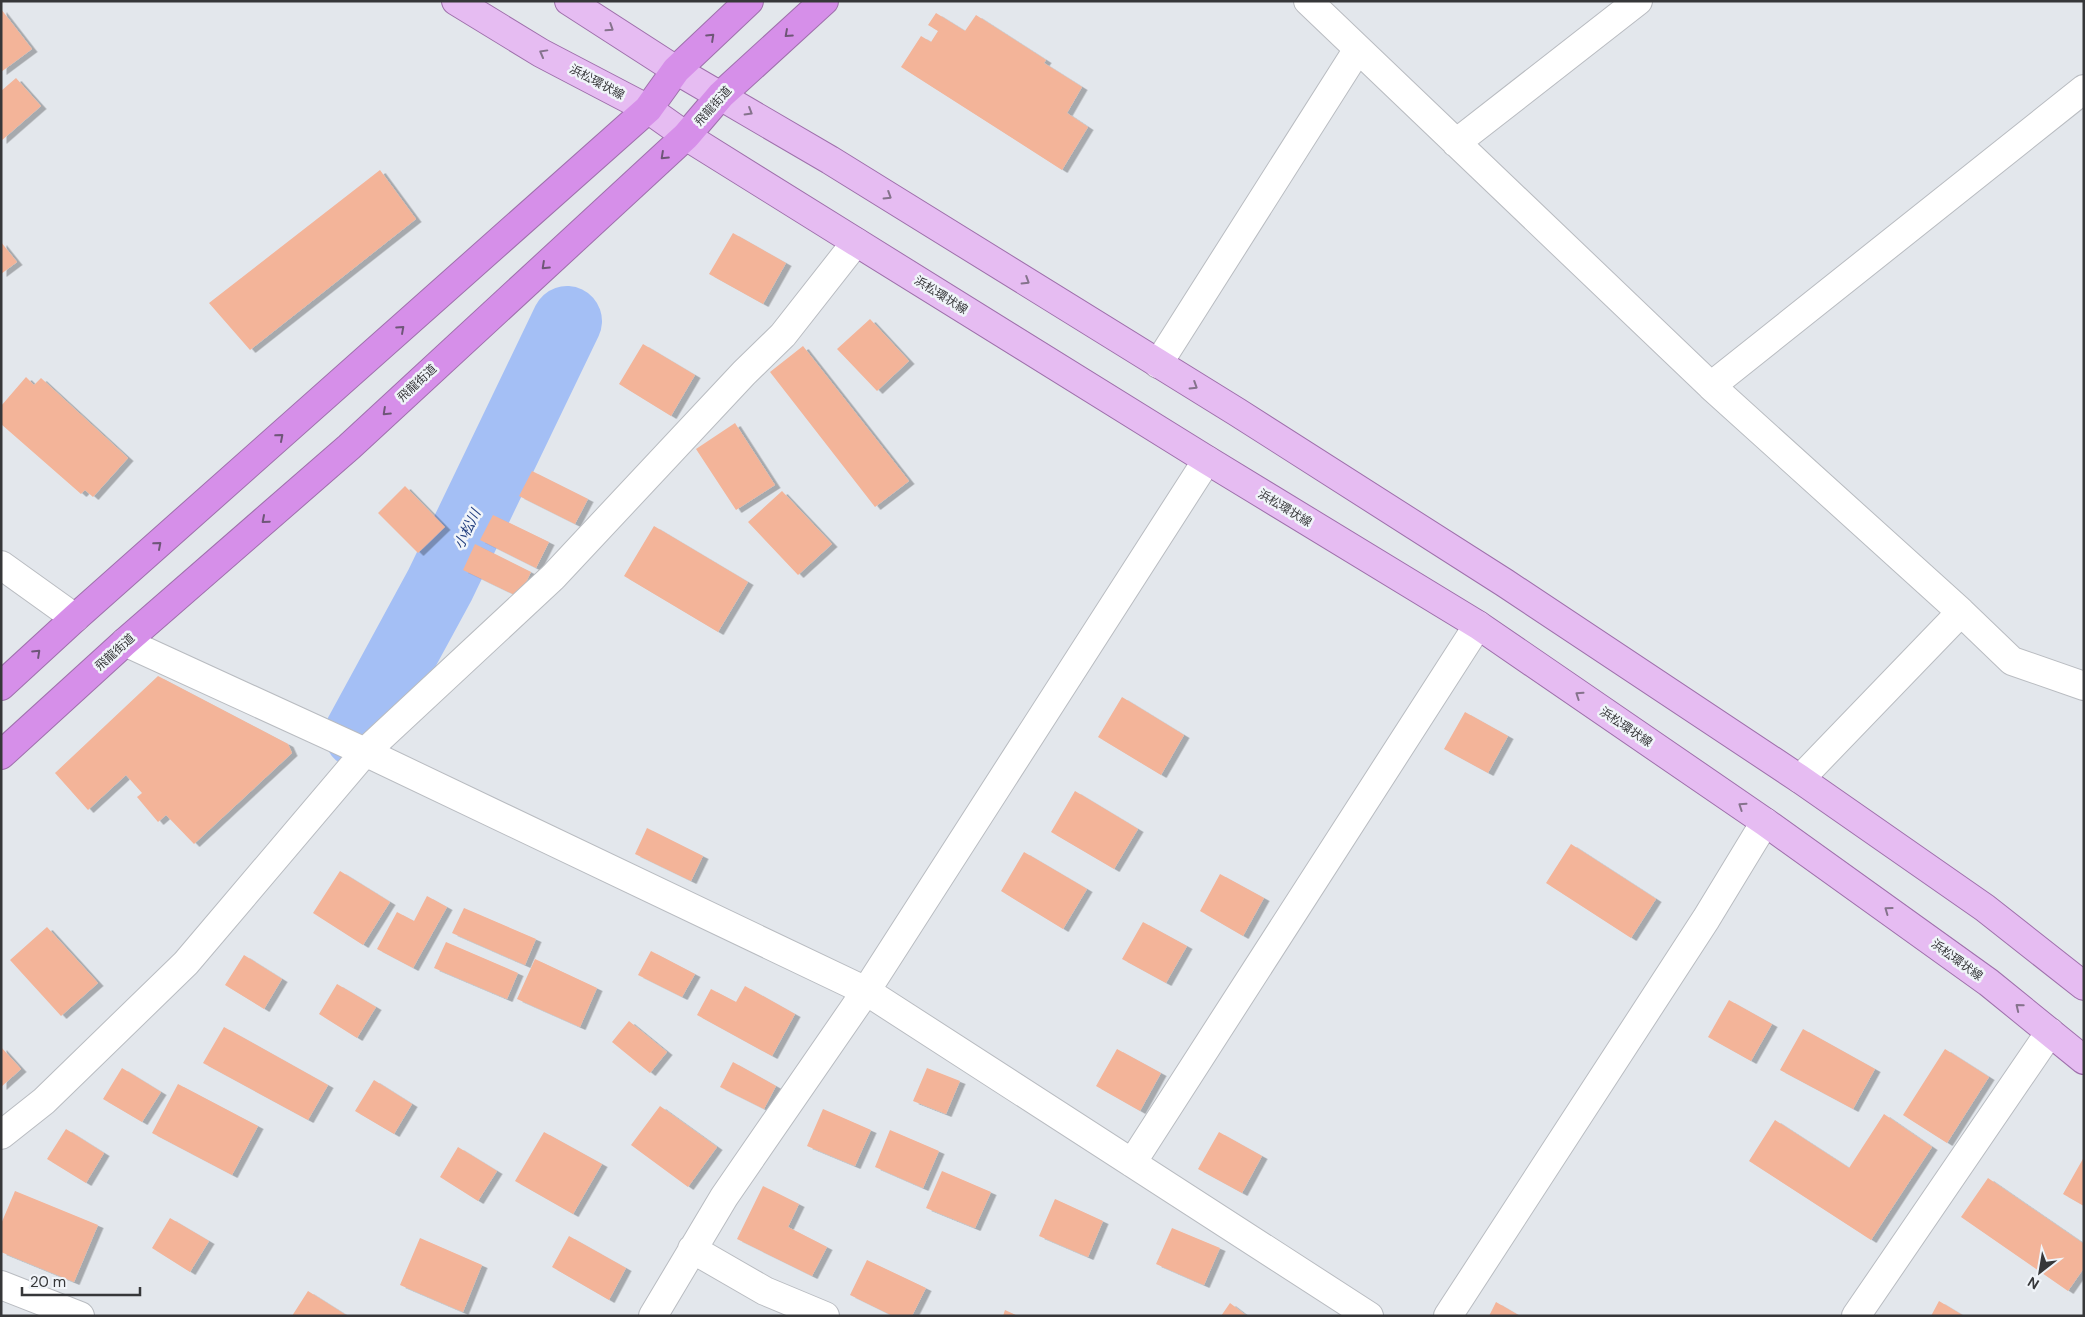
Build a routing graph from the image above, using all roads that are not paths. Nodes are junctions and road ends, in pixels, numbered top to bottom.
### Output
1 (456, 1) edge
2 (569, 1) edge
3 (749, 1) edge
4 (824, 1) edge
5 (1308, 1) edge
6 (1638, 1) edge
7 (1358, 49) junction
8 (676, 70) junction
9 (2084, 89) edge
10 (721, 95) junction
11 (648, 109) junction
12 (686, 136) junction
13 (1456, 143) junction
14 (856, 242) junction
15 (1158, 364) junction
16 (1711, 386) junction
17 (1206, 460) junction
18 (1, 565) edge
19 (1961, 612) junction
20 (75, 618) junction
21 (1478, 625) junction
22 (125, 642) junction
23 (1, 686) edge
24 (2084, 686) edge
25 (365, 752) junction
26 (1, 756) edge
27 (1800, 779) junction
28 (1766, 822) junction
29 (2084, 986) edge
30 (866, 991) junction
31 (2050, 1032) junction
32 (2084, 1060) edge
33 (1, 1135) edge
34 (1132, 1163) junction
35 (692, 1249) junction
36 (1, 1285) edge
37 (80, 1316) edge
38 (653, 1316) edge
39 (825, 1316) edge
40 (1369, 1316) edge
41 (1448, 1316) edge
42 (1856, 1316) edge

11 -> 1 main road, 浜松環状線
2 -> 8 main road
8 -> 3 highway
4 -> 10 highway, 飛龍街道
5 - 7 street
6 - 13 street
7 - 13 street
7 - 15 street
8 - 10 main road
8 - 11 highway
9 - 16 street
10 - 12 highway, 飛龍街道
10 -> 15 main road
11 - 12 main road, 浜松環状線
20 -> 11 highway
12 - 14 main road, 浜松環状線
12 -> 22 highway, 飛龍街道
13 - 16 street
14 - 17 main road, 浜松環状線
14 - 25 street
15 -> 27 main road
16 - 19 street
17 - 21 main road, 浜松環状線
17 - 30 street
18 - 20 street
19 - 24 street
19 - 27 street
23 -> 20 highway
28 -> 21 main road, 浜松環状線
21 - 34 street
22 - 25 street
22 - 26 highway, 飛龍街道
25 - 30 street
25 - 33 street
27 - 29 main road
31 -> 28 main road, 浜松環状線
28 - 41 street
30 - 34 street
30 - 35 street
31 - 32 main road, 浜松環状線
31 - 42 street
34 - 40 street
35 - 38 street
35 - 39 street
36 - 37 street

